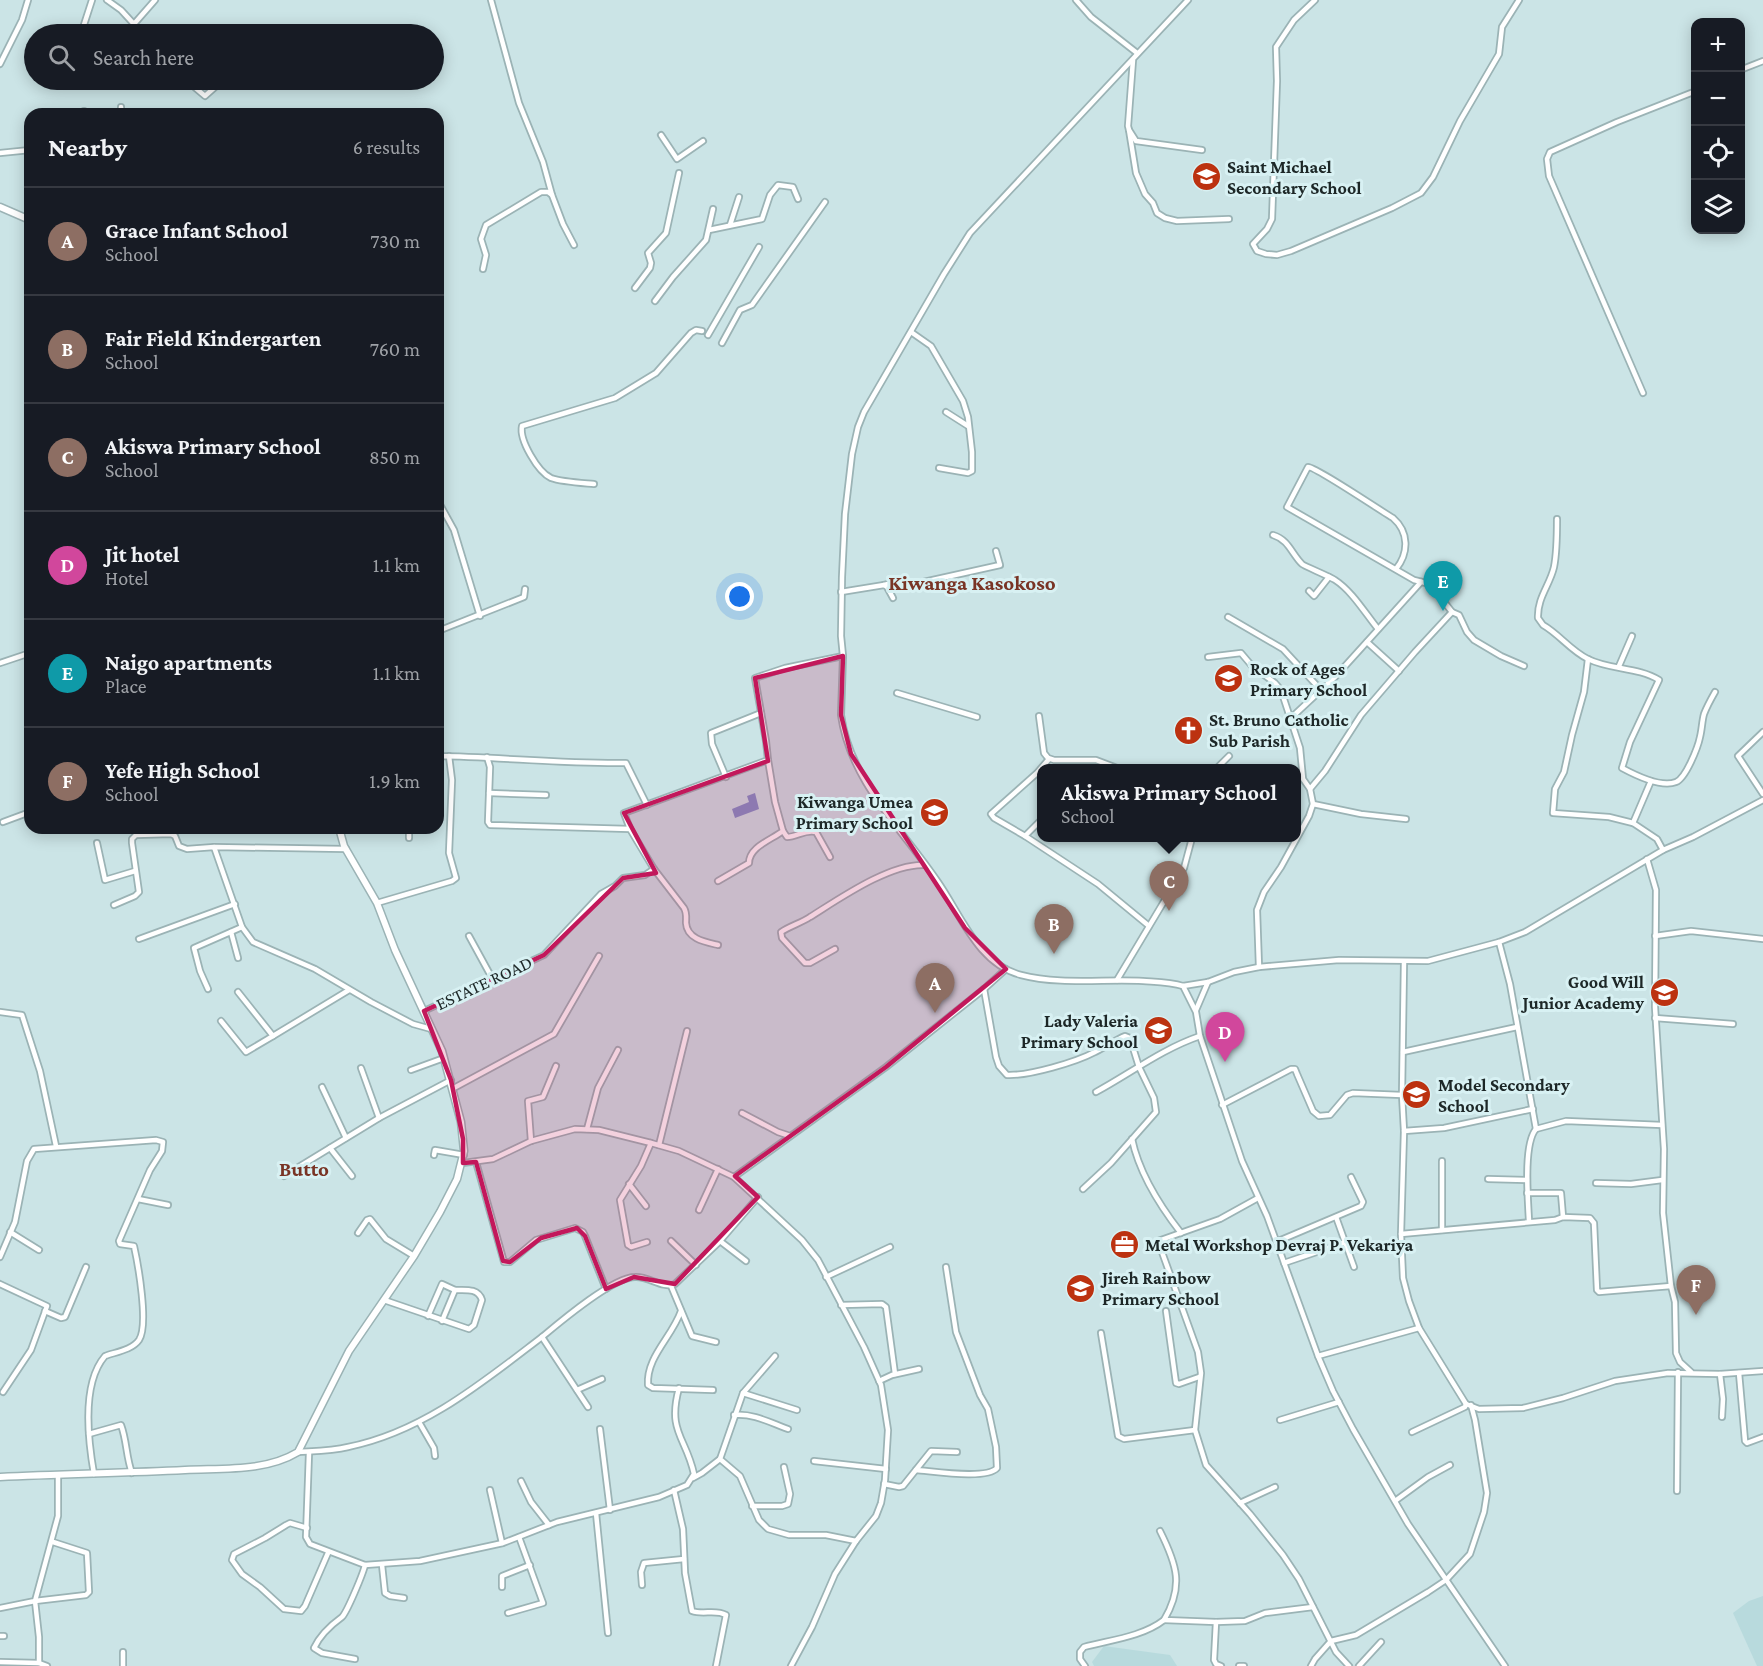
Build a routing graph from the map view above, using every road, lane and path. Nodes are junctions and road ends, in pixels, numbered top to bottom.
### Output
1 (28, 0) edge
2 (92, 0) edge
3 (107, 0) edge
4 (155, 0) edge
5 (491, 0) edge
6 (1076, 0) edge
7 (1188, 0) edge
8 (1315, 0) edge
9 (1519, 0) edge
10 (84, 24) edge
11 (134, 24) joint
12 (1137, 53) junction
13 (1133, 60) junction
14 (1763, 61) edge
15 (0, 64) edge
16 (1745, 68) edge
17 (198, 90) edge
18 (212, 90) edge
19 (1691, 93) edge
20 (1129, 130) junction
21 (661, 135) dead end
22 (703, 141) dead end
23 (1202, 150) dead end
24 (24, 151) edge
25 (0, 153) edge
26 (679, 173) dead end
27 (552, 195) junction
28 (739, 197) dead end
29 (798, 199) dead end
30 (825, 202) dead end
31 (0, 207) edge
32 (713, 209) dead end
33 (24, 217) edge
34 (1229, 219) dead end
35 (730, 225) junction
36 (709, 230) junction
37 (574, 245) dead end
38 (759, 247) dead end
39 (483, 269) dead end
40 (635, 288) dead end
41 (655, 301) dead end
42 (702, 331) dead end
43 (911, 332) junction
44 (708, 335) dead end
45 (722, 343) dead end
46 (1643, 393) dead end
47 (946, 412) dead end
48 (969, 426) junction
49 (939, 468) dead end
50 (594, 484) dead end
51 (444, 512) edge
52 (1557, 519) dead end
53 (1273, 535) dead end
54 (996, 551) dead end
55 (1396, 569) junction
56 (1329, 577) junction
57 (1421, 582) junction
58 (884, 585) junction
59 (525, 589) dead end
60 (1309, 591) dead end
61 (841, 592) junction
62 (893, 598) dead end
63 (1452, 612) junction
64 (480, 616) junction
65 (1228, 617) dead end
66 (444, 629) edge
67 (1378, 629) junction
68 (1632, 636) dead end
69 (1367, 642) junction
70 (24, 655) edge
71 (843, 656) junction
72 (1208, 657) dead end
73 (1588, 659) junction
74 (0, 663) edge
75 (1524, 666) dead end
76 (1619, 666) junction
77 (1399, 671) junction
78 (1321, 690) junction
79 (1715, 692) dead end
80 (897, 693) dead end
81 (761, 713) junction
82 (1039, 716) dead end
83 (977, 717) dead end
84 (1291, 718) junction
85 (1763, 732) edge
86 (444, 756) edge
87 (449, 756) junction
88 (487, 756) junction
89 (1229, 756) dead end
90 (1049, 759) junction
91 (768, 760) junction
92 (1044, 764) edge
93 (1106, 764) edge
94 (1221, 764) edge
95 (1037, 772) edge
96 (726, 777) junction
97 (1651, 782) junction
98 (1310, 789) junction
99 (489, 793) junction
100 (1763, 794) edge
101 (546, 795) dead end
102 (1763, 800) edge
103 (1313, 804) junction
104 (646, 805) junction
105 (24, 814) edge
106 (1406, 819) dead end
107 (3, 822) dead end
108 (1037, 823) edge
109 (1633, 823) junction
110 (630, 829) junction
111 (783, 831) junction
112 (1301, 831) edge
113 (340, 834) edge
114 (409, 834) edge
115 (175, 836) joint
116 (1024, 836) junction
117 (409, 838) dead end
118 (1191, 842) edge
119 (1295, 842) edge
120 (96, 843) dead end
121 (214, 847) junction
122 (346, 849) junction
123 (1663, 850) junction
124 (830, 857) dead end
125 (1647, 859) junction
126 (925, 865) junction
127 (654, 869) junction
128 (135, 871) junction
129 (718, 881) dead end
130 (377, 903) junction
131 (235, 904) junction
132 (114, 905) dead end
133 (1149, 926) junction
134 (242, 927) junction
135 (231, 932) junction
136 (469, 936) dead end
137 (1655, 936) junction
138 (139, 939) dead end
139 (1763, 939) edge
140 (1499, 942) junction
141 (718, 945) dead end
142 (835, 949) dead end
143 (599, 956) dead end
144 (238, 958) dead end
145 (1404, 962) junction
146 (1259, 967) junction
147 (1006, 969) junction
148 (492, 978) junction
149 (1117, 980) junction
150 (1208, 982) junction
151 (1183, 986) junction
152 (208, 989) dead end
153 (984, 989) junction
154 (349, 990) junction
155 (238, 992) dead end
156 (424, 1011) junction
157 (0, 1012) edge
158 (1196, 1012) junction
159 (1655, 1018) junction
160 (221, 1022) dead end
161 (1733, 1024) dead end
162 (1517, 1027) junction
163 (434, 1030) junction
164 (687, 1031) dead end
165 (273, 1036) junction
166 (1200, 1036) junction
167 (618, 1050) dead end
168 (1402, 1052) junction
169 (444, 1058) junction
170 (556, 1066) dead end
171 (1139, 1067) junction
172 (361, 1068) dead end
173 (411, 1070) dead end
174 (451, 1080) junction
175 (322, 1087) dead end
176 (452, 1089) junction
177 (1096, 1092) dead end
178 (1402, 1095) junction
179 (1222, 1105) junction
180 (1533, 1109) junction
181 (742, 1113) dead end
182 (378, 1118) junction
183 (1662, 1125) junction
184 (588, 1129) junction
185 (1536, 1129) junction
186 (1404, 1131) junction
187 (790, 1136) junction
188 (346, 1138) junction
189 (1132, 1139) junction
190 (531, 1141) junction
191 (651, 1143) junction
192 (659, 1145) junction
193 (56, 1146) junction
194 (330, 1148) junction
195 (434, 1155) dead end
196 (464, 1155) junction
197 (1442, 1161) dead end
198 (476, 1162) junction
199 (463, 1163) junction
200 (718, 1170) junction
201 (284, 1176) dead end
202 (352, 1176) dead end
203 (734, 1177) junction
204 (1351, 1177) dead end
205 (1488, 1179) dead end
206 (1527, 1180) junction
207 (1662, 1180) junction
208 (1596, 1183) dead end
209 (630, 1184) junction
210 (1083, 1189) dead end
211 (1527, 1193) junction
212 (758, 1197) junction
213 (1258, 1198) junction
214 (138, 1199) junction
215 (168, 1205) dead end
216 (646, 1206) dead end
217 (699, 1210) dead end
218 (1336, 1217) junction
219 (1563, 1217) junction
220 (1529, 1221) junction
221 (1442, 1230) junction
222 (10, 1232) junction
223 (358, 1233) dead end
224 (1182, 1233) junction
225 (1401, 1234) junction
226 (671, 1241) dead end
227 (720, 1241) junction
228 (647, 1242) dead end
229 (1276, 1242) junction
230 (1346, 1242) junction
231 (890, 1247) dead end
232 (39, 1250) dead end
233 (414, 1256) junction
234 (0, 1257) edge
235 (746, 1261) dead end
236 (1284, 1263) junction
237 (696, 1264) junction
238 (86, 1267) dead end
239 (946, 1267) dead end
240 (1354, 1267) dead end
241 (826, 1277) junction
242 (0, 1284) edge
243 (671, 1286) junction
244 (1671, 1286) junction
245 (606, 1289) junction
246 (455, 1290) junction
247 (384, 1300) junction
248 (841, 1305) junction
249 (45, 1311) junction
250 (681, 1311) junction
251 (1166, 1311) dead end
252 (428, 1316) junction
253 (442, 1321) junction
254 (1419, 1328) junction
255 (1101, 1333) dead end
256 (542, 1337) junction
257 (716, 1342) dead end
258 (775, 1356) dead end
259 (1318, 1356) junction
260 (919, 1369) dead end
261 (1763, 1371) edge
262 (1678, 1372) junction
263 (1691, 1372) junction
264 (1739, 1373) junction
265 (895, 1374) junction
266 (1720, 1374) junction
267 (1199, 1377) junction
268 (602, 1379) dead end
269 (879, 1381) junction
270 (679, 1389) junction
271 (577, 1390) junction
272 (713, 1390) dead end
273 (3, 1392) dead end
274 (743, 1393) junction
275 (1339, 1402) junction
276 (1468, 1404) junction
277 (588, 1407) dead end
278 (797, 1410) dead end
279 (734, 1415) junction
280 (1722, 1417) dead end
281 (1280, 1420) dead end
282 (419, 1422) junction
283 (600, 1429) dead end
284 (788, 1429) dead end
285 (1196, 1430) junction
286 (1412, 1432) dead end
287 (89, 1434) junction
288 (1763, 1437) edge
289 (298, 1452) junction
290 (957, 1452) dead end
291 (309, 1453) junction
292 (435, 1456) dead end
293 (720, 1459) junction
294 (814, 1461) dead end
295 (1450, 1466) dead end
296 (784, 1467) dead end
297 (886, 1469) junction
298 (916, 1470) junction
299 (132, 1473) junction
300 (94, 1474) junction
301 (58, 1476) junction
302 (0, 1477) edge
303 (693, 1478) junction
304 (521, 1481) dead end
305 (884, 1484) junction
306 (1275, 1487) dead end
307 (490, 1490) dead end
308 (674, 1490) junction
309 (1677, 1491) dead end
310 (1395, 1501) junction
311 (1240, 1503) junction
312 (752, 1506) junction
313 (610, 1510) junction
314 (596, 1513) junction
315 (549, 1525) junction
316 (307, 1527) junction
317 (1160, 1531) dead end
318 (519, 1537) junction
319 (856, 1541) junction
320 (52, 1542) junction
321 (502, 1544) junction
322 (328, 1552) junction
323 (684, 1559) junction
324 (381, 1564) junction
325 (365, 1565) junction
326 (530, 1565) junction
327 (1446, 1580) junction
328 (642, 1585) dead end
329 (502, 1587) dead end
330 (404, 1598) dead end
331 (35, 1601) junction
332 (1313, 1607) junction
333 (0, 1608) edge
334 (508, 1613) dead end
335 (1164, 1620) junction
336 (1216, 1622) junction
337 (609, 1633) dead end
338 (1331, 1641) junction
339 (1381, 1642) dead end
340 (123, 1652) dead end
341 (355, 1659) dead end
342 (0, 1662) edge
343 (1344, 1662) junction
344 (39, 1663) junction
345 (47, 1666) edge
346 (123, 1666) edge
347 (716, 1666) edge
348 (791, 1666) edge
349 (1085, 1666) edge
350 (1221, 1666) edge
351 (1239, 1666) edge
352 (1244, 1666) edge
353 (1311, 1666) edge
354 (1339, 1666) edge
355 (1349, 1666) edge
356 (1359, 1666) edge
357 (1505, 1666) edge

1 - 15 street
2 - 10 street
3 - 11 street
4 - 11 street
5 - 27 street
6 - 12 street
7 - 12 street
8 - 9 street
12 - 13 street
13 - 20 street
13 - 43 street
14 - 16 street
17 - 18 street
19 - 46 street
20 - 23 street
20 - 34 street
21 - 22 street
24 - 25 street
26 - 40 street
27 - 37 street
27 - 39 street
28 - 35 street
29 - 35 street
30 - 45 street
31 - 33 street
32 - 36 street
35 - 36 street
36 - 41 street
38 - 44 street
42 - 50 street
43 - 48 street
43 - 61 street
47 - 48 street
48 - 49 street
51 - 64 street
52 - 73 street
53 - 56 street
54 - 58 street
55 - 55 street
55 - 57 street
56 - 60 street
56 - 67 street
57 - 63 street
57 - 67 street
58 - 61 street
58 - 62 street
59 - 64 street
61 - 71 street
63 - 75 street
63 - 77 street
64 - 66 street
65 - 78 street
67 - 69 street
68 - 76 street
69 - 77 street
69 - 78 street
70 - 74 street
71 - 81 street
71 - 126 street
72 - 84 street
73 - 76 street
73 - 109 street
76 - 97 street
77 - 98 street
78 - 84 street
79 - 97 street
80 - 83 street
81 - 91 street
81 - 96 street
82 - 90 street
84 - 98 street
85 - 100 street
86 - 87 street
87 - 88 street
87 - 130 street
88 - 99 street
88 - 104 street
89 - 94 street
90 - 92 street
90 - 93 street
91 - 96 street
91 - 111 street
95 - 116 street
96 - 104 street
97 - 109 street
98 - 103 street
99 - 101 street
99 - 110 street
102 - 123 street
103 - 106 street
103 - 112 street
104 - 110 street
105 - 107 street
108 - 116 street
109 - 123 street
110 - 127 street
111 - 124 street
111 - 129 street
113 - 122 street
114 - 117 street
115 - 121 street
115 - 128 street
116 - 133 street
118 - 133 street
119 - 146 street
120 - 128 street
121 - 122 street
121 - 131 street
122 - 130 street
123 - 125 street
125 - 137 street
125 - 140 street
126 - 142 street
126 - 147 street
127 - 141 street
127 - 148 street, ESTATE ROAD
128 - 132 street
130 - 156 street
131 - 134 street
131 - 138 street
133 - 149 street
134 - 135 street
134 - 154 street
135 - 144 street
135 - 152 street
136 - 148 street
137 - 139 street
137 - 159 street
140 - 145 street
140 - 162 street
143 - 176 street
145 - 146 street
145 - 168 street
146 - 150 street
147 - 149 street
147 - 153 street
148 - 156 street, ESTATE ROAD
149 - 151 street
150 - 151 street
150 - 158 street
151 - 158 street
153 - 171 street
153 - 187 street
154 - 163 street
154 - 165 street
155 - 165 street
156 - 163 street
157 - 193 street
158 - 166 street
159 - 161 street
159 - 183 street
160 - 165 street
162 - 168 street
162 - 180 street
163 - 169 street
164 - 192 street
166 - 171 street
166 - 179 street
167 - 184 street
168 - 178 street
169 - 173 street
169 - 174 street
170 - 190 street
171 - 177 street
171 - 189 street
172 - 182 street
174 - 176 street
174 - 182 street
175 - 188 street
176 - 196 street
178 - 179 street
178 - 186 street
179 - 213 street
180 - 185 street
180 - 186 street
181 - 187 street
182 - 188 street
183 - 185 street
183 - 207 street
184 - 190 street
184 - 191 street
185 - 206 street
186 - 225 street
187 - 203 street
188 - 194 street
189 - 210 street
189 - 224 street
190 - 198 street
191 - 192 street
191 - 209 street
192 - 200 street
193 - 214 street
193 - 222 street
194 - 201 street
194 - 202 street
195 - 196 street
196 - 199 street
197 - 221 street
198 - 199 street
198 - 245 street
199 - 233 street
200 - 203 street
200 - 217 street
203 - 212 street
204 - 218 street
205 - 206 street
206 - 211 street
207 - 208 street
207 - 244 street
209 - 216 street
209 - 228 street
211 - 219 street
211 - 220 street
212 - 227 street
212 - 241 street
213 - 224 street
213 - 229 street
214 - 215 street
214 - 287 street
218 - 229 street
218 - 230 street
219 - 220 street
219 - 244 street
220 - 221 street
221 - 225 street
222 - 232 street
222 - 234 street
223 - 233 street
224 - 267 street
225 - 254 street
226 - 237 street
227 - 235 street
227 - 237 street
229 - 236 street
230 - 236 street
230 - 240 street
231 - 241 street
233 - 247 street
236 - 259 street
237 - 243 street
238 - 249 street
239 - 298 street
241 - 248 street
242 - 249 street
243 - 245 street
243 - 250 street
244 - 263 street
245 - 256 street
246 - 252 street
246 - 253 street
246 - 253 street
247 - 252 street
247 - 289 street
248 - 265 street
248 - 269 street
249 - 273 street
250 - 257 street
250 - 270 street
251 - 267 street
252 - 253 street
254 - 259 street
254 - 276 street
255 - 285 street
256 - 271 street
256 - 282 street
258 - 274 street
259 - 275 street
260 - 265 street
261 - 264 street
262 - 263 street
262 - 276 street
262 - 309 street
263 - 266 street
264 - 266 street
264 - 288 street
265 - 269 street
266 - 280 street
267 - 285 street
268 - 271 street
269 - 297 street
270 - 272 street
270 - 303 street
271 - 277 street
274 - 278 street
274 - 279 street
275 - 281 street
275 - 310 street
276 - 286 street
276 - 327 street
279 - 284 street
279 - 293 street
282 - 291 street
282 - 292 street
283 - 313 street
285 - 311 street
287 - 299 street
287 - 300 street
289 - 291 street
289 - 299 street
290 - 298 street
291 - 316 street
293 - 303 street
293 - 312 street
294 - 297 street
295 - 310 street
296 - 312 street
297 - 305 street
298 - 305 street
299 - 300 street
300 - 301 street
301 - 302 street
301 - 320 street
303 - 308 street
304 - 315 street
305 - 319 street
306 - 311 street
307 - 321 street
308 - 313 street
308 - 323 street
310 - 327 street
311 - 332 street
312 - 319 street
313 - 314 street
314 - 315 street
314 - 337 street
315 - 318 street
316 - 322 street
316 - 322 street
317 - 335 street
318 - 321 street
318 - 326 street
319 - 348 street
320 - 331 street
320 - 331 street
321 - 324 street
322 - 325 street
323 - 328 street
323 - 347 street
324 - 325 street
324 - 330 street
325 - 341 street
326 - 329 street
326 - 334 street
327 - 338 street
327 - 357 street
331 - 333 street
331 - 344 street
332 - 336 street
332 - 338 street
335 - 336 street
335 - 349 street
336 - 350 street
338 - 343 street
338 - 353 street
339 - 356 street
340 - 346 street
342 - 344 street
343 - 354 street
343 - 355 street
344 - 345 street
351 - 352 street

